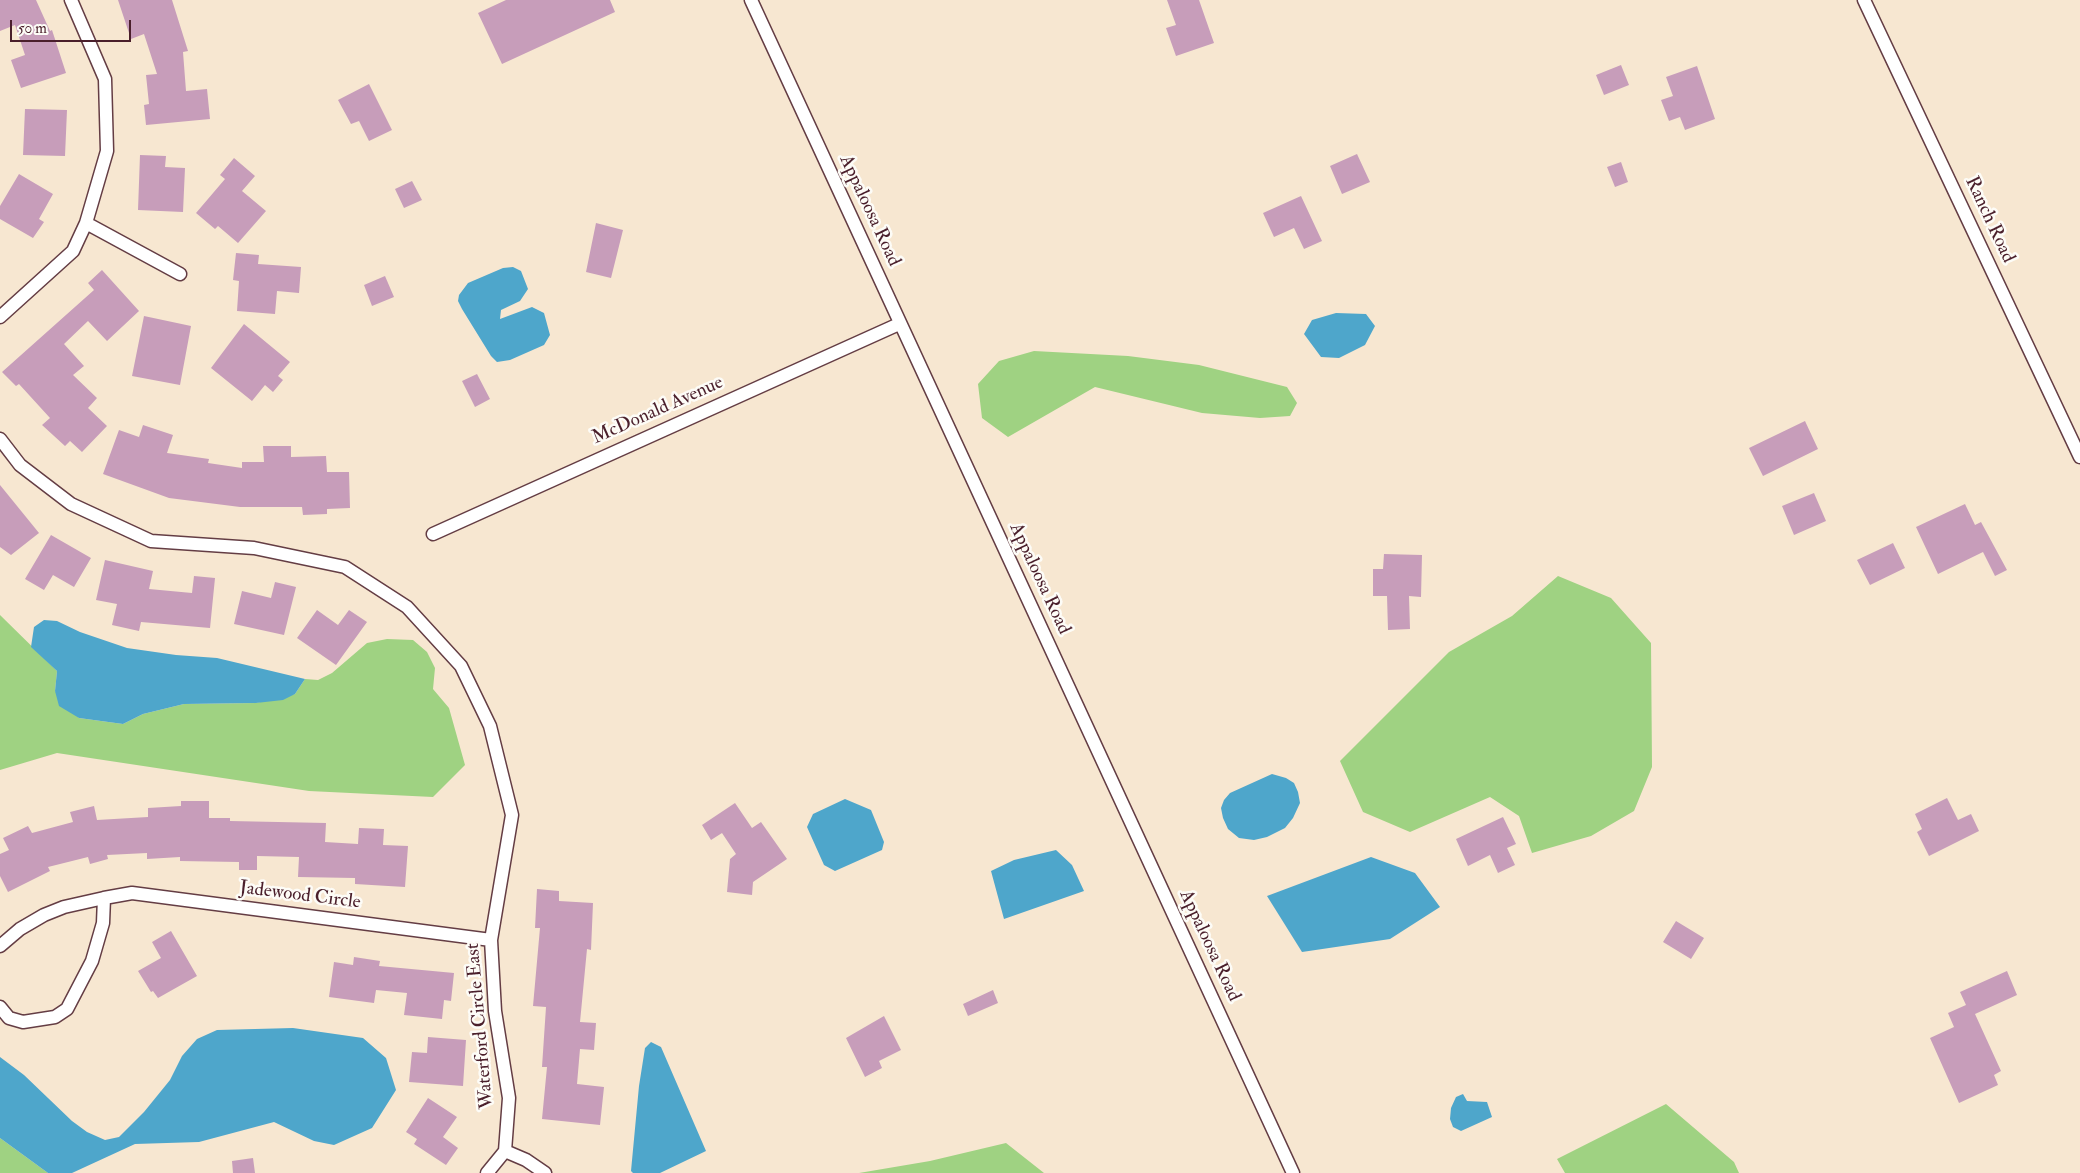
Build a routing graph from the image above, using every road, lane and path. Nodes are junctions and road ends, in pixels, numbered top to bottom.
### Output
1 (71, 0) edge
2 (751, 0) edge
3 (1864, 0) edge
4 (86, 222) junction
5 (180, 274) dead end
6 (0, 317) edge
7 (900, 324) junction
8 (0, 439) edge
9 (2080, 457) edge
10 (433, 534) dead end
11 (104, 898) junction
12 (491, 940) junction
13 (0, 946) edge
14 (0, 1007) edge
15 (504, 1150) junction
16 (487, 1173) edge
17 (545, 1173) edge
18 (1293, 1173) edge

1 - 4 street
2 - 7 street, Appaloosa Road
3 - 9 street, Ranch Road
4 - 5 street
4 - 6 street
7 - 10 street, McDonald Avenue
7 - 18 street, Appaloosa Road
8 - 12 street, Waterford Circle East
11 - 12 street, Jadewood Circle
11 - 13 street, Jadewood Circle
11 - 14 street
12 - 15 street, Waterford Circle East
15 - 16 street
15 - 17 street

